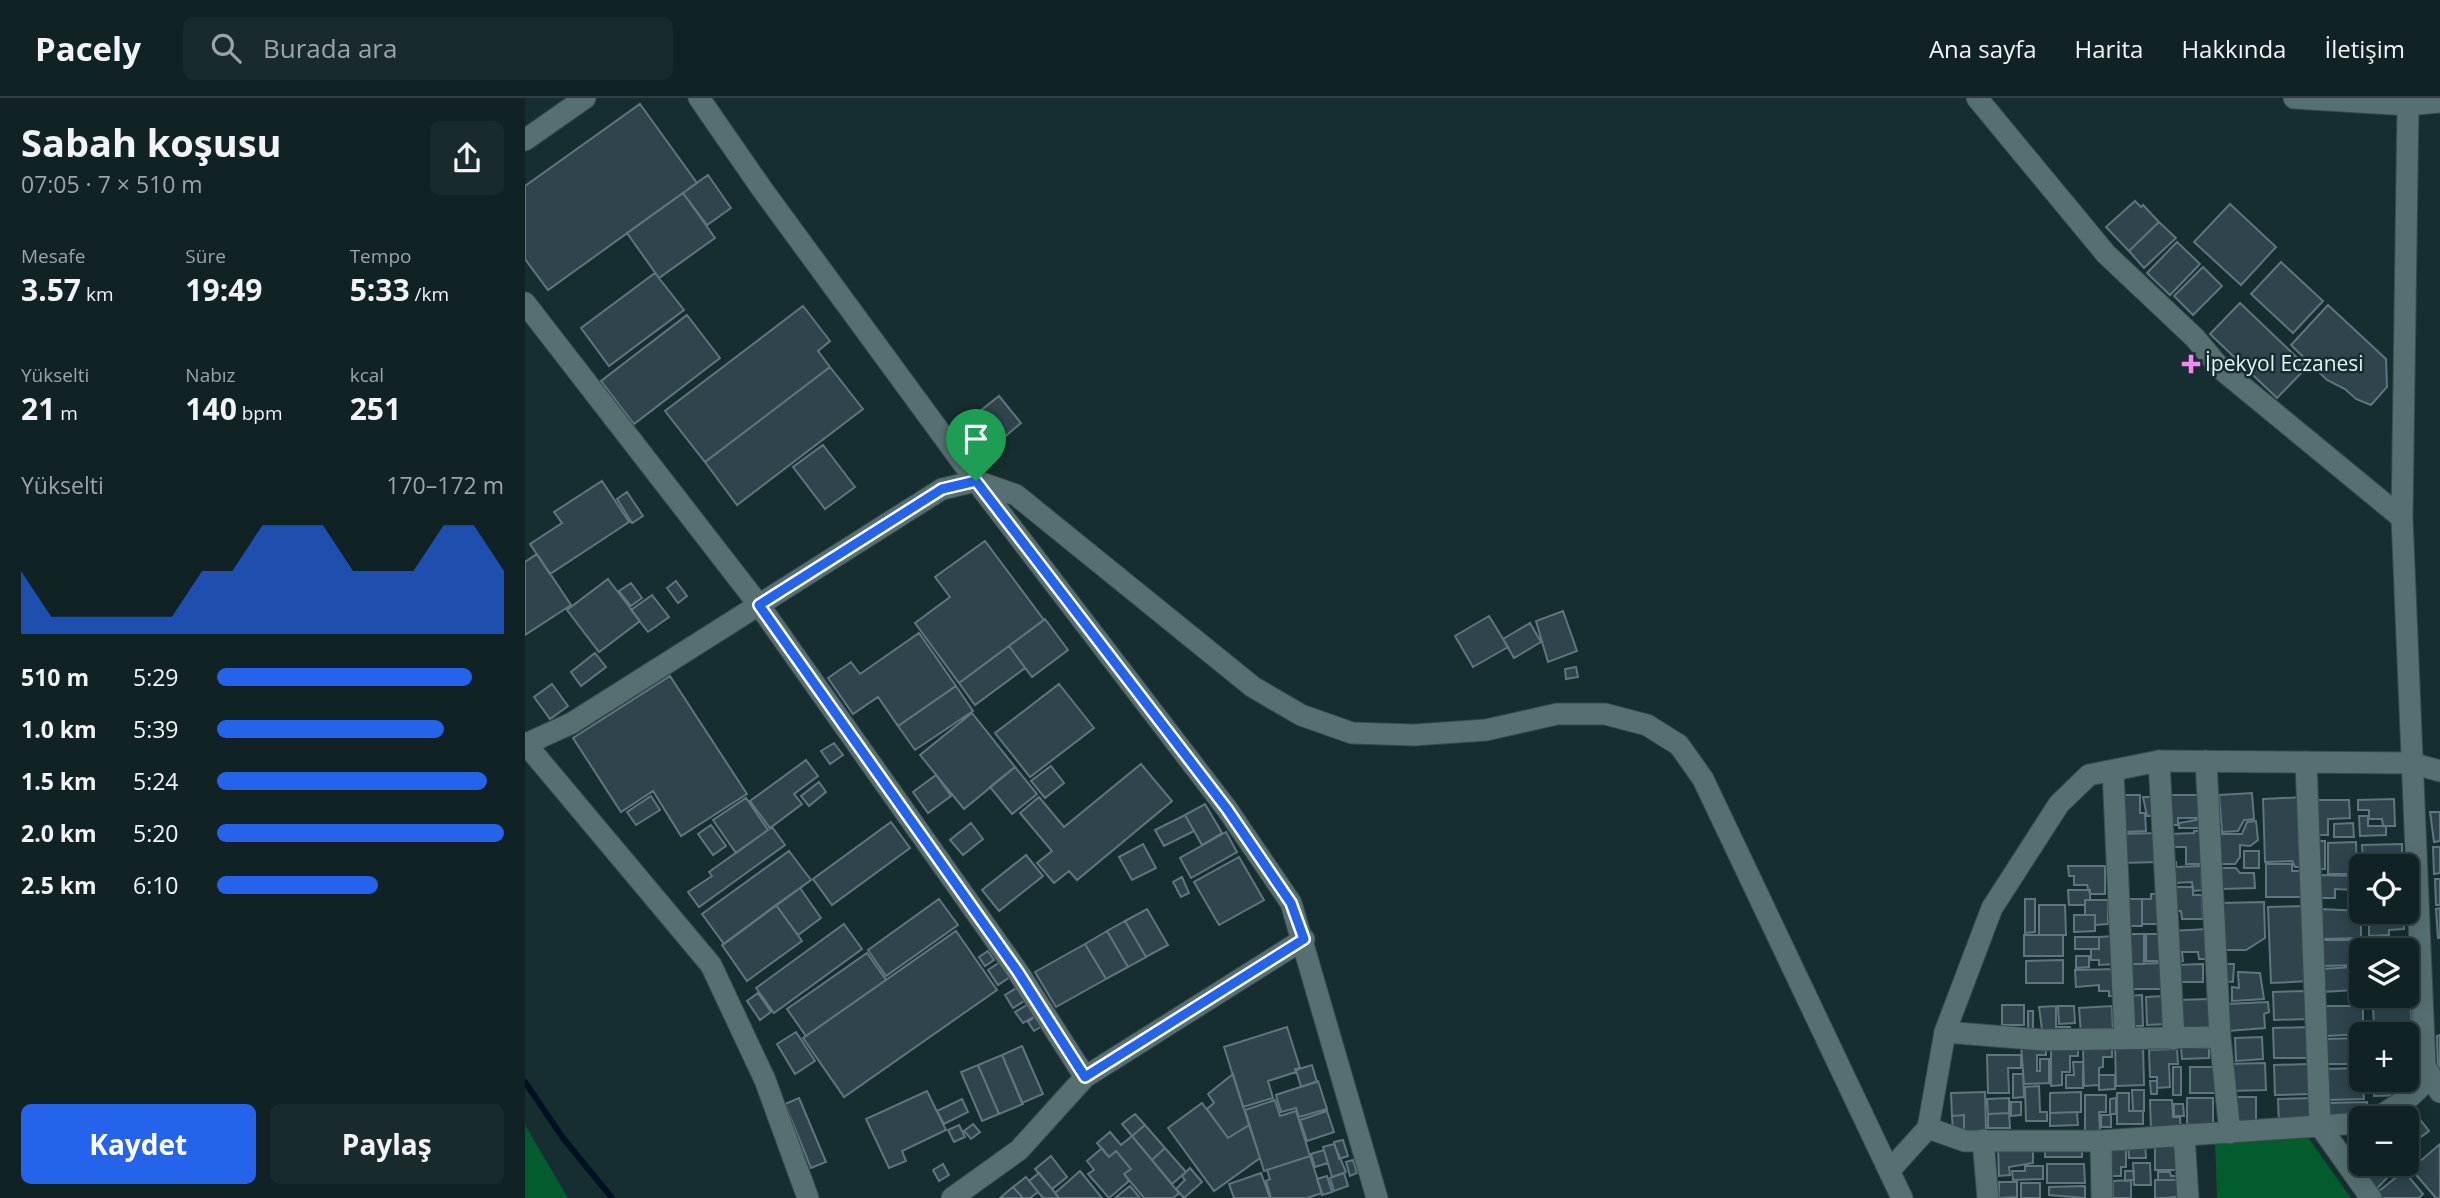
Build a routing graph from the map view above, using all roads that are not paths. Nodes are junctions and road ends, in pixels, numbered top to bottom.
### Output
1 (585, 98) edge
2 (699, 98) edge
3 (1977, 98) edge
4 (2294, 98) edge
5 (2440, 102) edge
6 (2408, 105) junction
7 (525, 140) edge
8 (525, 303) edge
9 (976, 481) junction
10 (2402, 518) junction
11 (759, 605) junction
12 (526, 744) edge
13 (2159, 761) junction
14 (2206, 761) junction
15 (2307, 762) junction
16 (2411, 763) junction
17 (2113, 771) junction
18 (2440, 771) edge
19 (1304, 939) junction
20 (1945, 1032) junction
21 (2125, 1037) junction
22 (2221, 1037) junction
23 (2174, 1039) junction
24 (1085, 1077) junction
25 (2436, 1084) edge
26 (2396, 1106) edge
27 (2349, 1125) edge
28 (2320, 1126) junction
29 (1928, 1128) junction
30 (2230, 1133) junction
31 (2184, 1135) junction
32 (1983, 1140) junction
33 (2101, 1141) junction
34 (1889, 1171) junction
35 (808, 1198) edge
36 (952, 1198) edge
37 (1377, 1198) edge
38 (1902, 1198) edge
39 (1988, 1198) edge
40 (2102, 1198) edge
41 (2188, 1198) edge
42 (2371, 1198) edge

1 - 7 street
2 - 9 street
3 - 10 street
4 - 6 street
5 - 6 street
6 - 10 street
8 - 11 street
9 - 11 street
9 - 19 street
9 - 34 street
10 - 16 street
11 - 12 street
11 - 24 street
12 - 35 street
13 - 14 street
13 - 17 street
13 - 23 street
14 - 15 street
14 - 22 street
15 - 16 street
15 - 28 street
16 - 18 street
16 - 25 street
17 - 20 street
17 - 21 street
19 - 24 street
19 - 37 street
20 - 21 street
20 - 29 street
21 - 23 street
22 - 23 street
22 - 30 street
24 - 36 street
25 - 26 street
27 - 28 street
28 - 30 street
28 - 42 street
29 - 32 street
29 - 34 street
30 - 31 street
31 - 33 street
31 - 41 street
32 - 33 street
32 - 39 street
33 - 40 street
34 - 38 street

